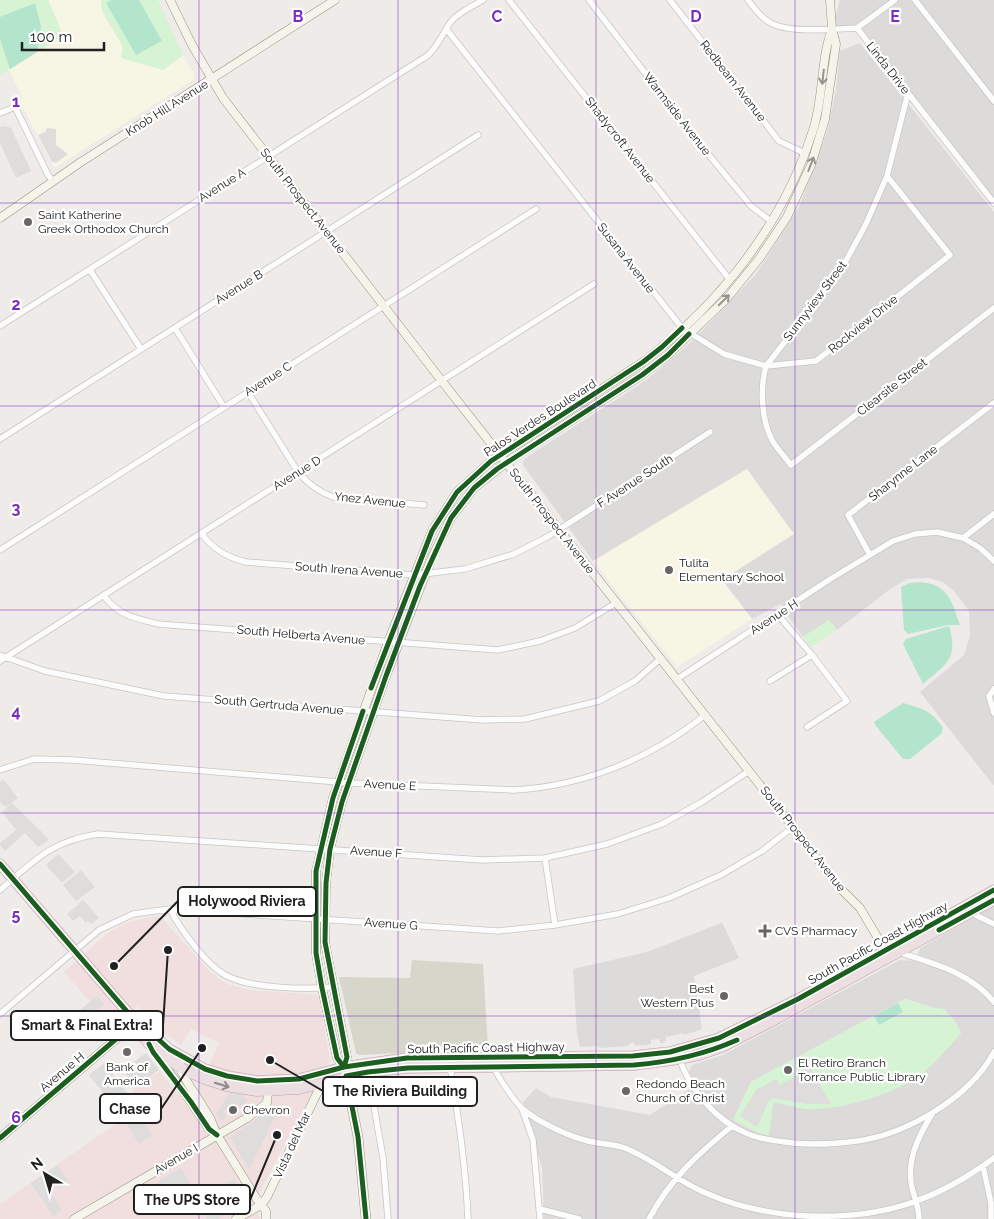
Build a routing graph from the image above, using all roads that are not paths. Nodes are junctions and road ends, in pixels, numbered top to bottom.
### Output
1 (170, 0) edge
2 (335, 0) edge
3 (483, 0) edge
4 (509, 0) edge
5 (589, 0) edge
6 (670, 0) edge
7 (748, 0) edge
8 (830, 0) edge
9 (895, 0) edge
10 (915, 0) edge
11 (857, 28) junction
12 (832, 29) junction
13 (446, 30) junction
14 (212, 80) junction
15 (908, 93) junction
16 (994, 101) edge
17 (0, 113) edge
18 (821, 118) junction
19 (478, 135) dead end
20 (804, 153) junction
21 (268, 156) junction
22 (887, 176) junction
23 (53, 181) junction
24 (790, 188) junction
25 (799, 191) junction
26 (994, 203) edge
27 (536, 209) dead end
28 (0, 218) edge
29 (772, 222) junction
30 (326, 231) junction
31 (752, 250) junction
32 (761, 256) junction
33 (90, 270) junction
34 (730, 280) junction
35 (594, 284) dead end
36 (384, 305) junction
37 (994, 308) edge
38 (0, 326) edge
39 (175, 328) junction
40 (682, 328) junction
41 (689, 334) junction
42 (141, 349) junction
43 (766, 366) junction
44 (441, 380) junction
45 (248, 392) junction
46 (994, 403) edge
47 (224, 407) junction
48 (710, 432) dead end
49 (0, 439) edge
50 (501, 454) junction
51 (506, 462) junction
52 (298, 472) junction
53 (424, 505) dead end
54 (994, 514) edge
55 (559, 529) junction
56 (201, 533) junction
57 (963, 538) junction
58 (0, 550) edge
59 (870, 555) junction
60 (994, 561) edge
61 (426, 574) junction
62 (414, 575) junction
63 (104, 596) junction
64 (616, 603) junction
65 (778, 615) junction
66 (388, 642) junction
67 (399, 643) junction
68 (812, 655) junction
69 (3, 656) edge
70 (660, 659) junction
71 (0, 661) edge
72 (678, 679) junction
73 (770, 681) dead end
74 (994, 689) edge
75 (363, 712) junction
76 (374, 712) junction
77 (994, 713) edge
78 (705, 715) junction
79 (807, 727) dead end
80 (0, 770) edge
81 (749, 771) junction
82 (340, 782) junction
83 (350, 783) junction
84 (793, 826) junction
85 (321, 848) junction
86 (330, 849) junction
87 (545, 858) junction
88 (0, 864) edge
89 (13, 879) junction
90 (0, 890) edge
91 (994, 890) edge
92 (994, 900) edge
93 (170, 909) junction
94 (969, 909) junction
95 (315, 918) junction
96 (325, 919) junction
97 (994, 924) edge
98 (555, 925) junction
99 (74, 950) junction
100 (885, 950) junction
101 (898, 952) junction
102 (333, 987) junction
103 (322, 988) junction
104 (798, 998) junction
105 (994, 1002) edge
106 (0, 1014) edge
107 (136, 1022) junction
108 (757, 1030) junction
109 (149, 1044) junction
110 (994, 1052) edge
111 (679, 1055) junction
112 (180, 1061) junction
113 (449, 1063) junction
114 (494, 1063) junction
115 (345, 1072) junction
116 (368, 1072) junction
117 (291, 1080) junction
118 (322, 1083) junction
119 (268, 1091) junction
120 (522, 1109) junction
121 (933, 1113) junction
122 (732, 1126) junction
123 (217, 1136) junction
124 (0, 1138) edge
125 (994, 1158) edge
126 (983, 1166) junction
127 (676, 1178) junction
128 (916, 1201) junction
129 (261, 1204) junction
130 (540, 1209) junction
131 (74, 1219) edge
132 (236, 1219) edge
133 (266, 1219) edge
134 (366, 1219) edge
135 (388, 1219) edge
136 (468, 1219) edge
137 (540, 1219) edge
138 (579, 1219) edge
139 (649, 1219) edge
140 (919, 1219) edge
141 (991, 1219) edge

1 - 14 main road, South Prospect Avenue
2 - 14 main road, Knob Hill Avenue
3 - 13 street, Avenue A
4 - 34 street, Shadycroft Avenue
5 - 29 street, Warmside Avenue
6 - 20 street, Redbeam Avenue
7 - 12 street
8 - 12 main road, Palos Verdes Boulevard
9 - 11 street
10 - 16 street
11 - 12 street
11 - 15 street, Linda Drive
12 - 18 main road, Palos Verdes Boulevard
13 - 21 street, Avenue A
13 - 40 street, Susana Avenue
14 - 21 main road, South Prospect Avenue
14 - 23 main road, Knob Hill Avenue
15 - 22 street, Sunnyview Street
15 - 26 street, Linda Drive
17 - 23 street
18 - 20 main road, Palos Verdes Boulevard
25 -> 18 main road, Palos Verdes Boulevard
19 - 30 street, Avenue B
20 - 24 main road, Palos Verdes Boulevard
21 - 30 main road, South Prospect Avenue
21 - 33 street, Avenue A
22 - 43 street, Sunnyview Street
22 - 43 street, Rockview Drive
23 - 28 main road, Knob Hill Avenue
24 - 25 main road
24 - 29 main road, Palos Verdes Boulevard
25 - 32 main road, Palos Verdes Boulevard
27 - 36 street, Avenue C
29 - 31 main road, Palos Verdes Boulevard
30 - 36 main road, South Prospect Avenue
30 - 39 street, Avenue B
31 - 32 main road
31 - 34 main road, Palos Verdes Boulevard
41 -> 32 main road, Palos Verdes Boulevard
33 - 38 street, Avenue A
33 - 42 street
34 - 40 main road, Palos Verdes Boulevard
35 - 44 street, Avenue D
36 - 44 main road, South Prospect Avenue
36 - 45 street, Avenue C
37 - 43 street, Clearsite Street
39 - 42 street, Avenue B
39 - 47 street
40 - 41 street, Susana Avenue
40 - 50 main road, Palos Verdes Boulevard
41 - 43 street, Susana Avenue
41 - 51 main road, Palos Verdes Boulevard
42 - 49 street, Avenue B
44 - 50 main road, South Prospect Avenue
44 - 52 street, Avenue D
45 - 47 street, Avenue C
45 - 52 street, Ynez Avenue
46 - 59 street, Sharynne Lane
47 - 58 street, Avenue C
48 - 55 street, F Avenue South
50 - 51 main road, South Prospect Avenue
50 - 62 main road, Palos Verdes Boulevard
51 - 55 main road, South Prospect Avenue
51 - 61 main road, Palos Verdes Boulevard
52 - 53 street, Ynez Avenue
52 - 56 street, Avenue D
54 - 57 street
55 - 61 street, South Irena Avenue
55 - 64 main road, South Prospect Avenue
56 - 62 street, South Irena Avenue
56 - 63 street, Avenue D
57 - 59 street, Avenue H
57 - 60 street
59 - 65 street, Avenue H
61 - 62 street, South Irena Avenue
61 - 67 main road, Palos Verdes Boulevard
62 - 66 main road, Palos Verdes Boulevard
63 - 66 street, South Helberta Avenue
63 - 69 street, Avenue D
64 - 67 street, South Helberta Avenue
64 - 70 main road, South Prospect Avenue
65 - 68 street
65 - 72 street, Avenue H
66 - 67 street, South Helberta Avenue
66 - 75 main road, Palos Verdes Boulevard
67 - 76 main road, Palos Verdes Boulevard
68 - 73 street
68 - 79 street
69 - 71 street, Avenue D
69 - 75 street, South Gertruda Avenue
70 - 72 main road, South Prospect Avenue
70 - 76 street, South Gertruda Avenue
72 - 78 main road, South Prospect Avenue
74 - 77 street
75 - 76 street, South Gertruda Avenue
75 - 82 main road, Palos Verdes Boulevard
76 - 83 main road, Palos Verdes Boulevard
78 - 81 main road, South Prospect Avenue
78 - 83 street, Avenue E
80 - 82 street, Avenue E
81 - 84 main road, South Prospect Avenue
81 - 87 street, Avenue F
82 - 83 street, Avenue E
82 - 85 main road, Palos Verdes Boulevard
83 - 86 main road, Palos Verdes Boulevard
84 - 98 street, Avenue G
84 - 100 main road, South Prospect Avenue
85 - 86 street, Avenue F
85 - 89 street, Avenue F
85 - 95 main road, Palos Verdes Boulevard
86 - 87 street, Avenue F
86 - 96 main road, Palos Verdes Boulevard
87 - 98 street
88 - 89 highway, South Pacific Coast Highway
89 - 90 street, Avenue F
89 - 99 highway, South Pacific Coast Highway
91 - 94 highway, South Pacific Coast Highway
92 - 94 highway, South Pacific Coast Highway
93 - 95 street, Avenue G
93 - 99 street, Avenue G
93 - 103 street
94 - 97 street
94 - 100 highway, South Pacific Coast Highway
94 - 101 highway, South Pacific Coast Highway
95 - 96 street, Avenue G
95 - 103 main road, Palos Verdes Boulevard
96 - 98 street, Avenue G
96 - 102 main road, Palos Verdes Boulevard
99 - 106 street, Avenue G
99 - 107 highway, South Pacific Coast Highway
100 - 101 main road
100 - 104 highway, South Pacific Coast Highway
101 - 105 street
101 - 108 highway, South Pacific Coast Highway
102 - 103 street
102 - 115 main road, Palos Verdes Boulevard
103 - 115 main road, Palos Verdes Boulevard
104 - 108 highway
104 - 111 highway, South Pacific Coast Highway
107 - 109 highway, South Pacific Coast Highway
107 - 112 highway, South Pacific Coast Highway
107 - 124 main road, Avenue H
108 - 111 highway, South Pacific Coast Highway
109 - 112 highway, South Pacific Coast Highway
109 - 123 main road
110 - 121 street
111 - 114 highway, South Pacific Coast Highway
111 - 122 street
112 - 117 highway, South Pacific Coast Highway
112 -> 119 highway, South Pacific Coast Highway
112 - 123 main road
113 - 114 highway, South Pacific Coast Highway
113 - 115 highway, South Pacific Coast Highway
113 - 116 highway, South Pacific Coast Highway
113 - 136 street
114 - 120 street
115 - 116 highway, South Pacific Coast Highway
115 - 117 highway, South Pacific Coast Highway
115 - 118 highway, South Pacific Coast Highway
115 - 134 main road, Palos Verdes Boulevard
116 - 135 street
117 - 119 highway
118 - 119 highway, South Pacific Coast Highway
118 - 129 main road, Vista del Mar
119 - 123 main road, Avenue I
120 - 127 street
120 - 130 street
121 - 122 street
121 - 128 street
122 - 127 street
123 - 129 main road
123 - 131 main road, Avenue I
125 - 126 street
126 - 128 street
126 - 141 street
127 - 128 street
127 - 139 street
128 - 140 street
129 - 132 main road
129 - 133 main road
130 - 137 street
130 - 138 street

